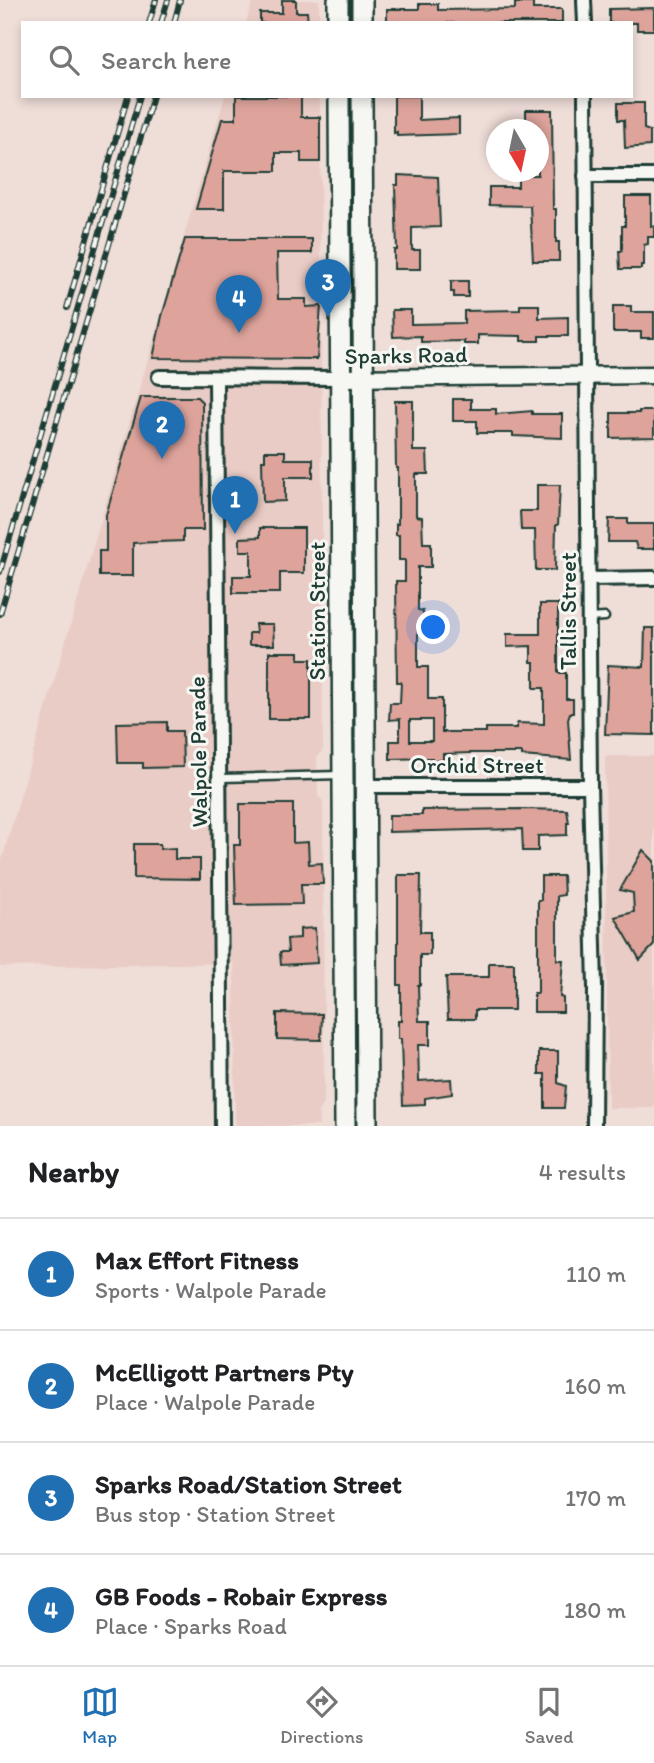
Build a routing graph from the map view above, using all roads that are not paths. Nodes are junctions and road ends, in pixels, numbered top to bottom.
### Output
1 (338, 0) edge
2 (362, 0) edge
3 (584, 0) edge
4 (338, 21) edge
5 (362, 21) edge
6 (584, 21) edge
7 (339, 98) edge
8 (362, 98) edge
9 (585, 98) edge
10 (585, 176) junction
11 (654, 176) edge
12 (587, 376) junction
13 (654, 376) edge
14 (159, 377) dead end
15 (216, 378) junction
16 (363, 378) junction
17 (341, 379) junction
18 (589, 579) junction
19 (654, 579) edge
20 (604, 617) dead end
21 (588, 618) junction
22 (343, 775) junction
23 (221, 778) junction
24 (365, 786) junction
25 (590, 786) junction
26 (222, 1126) edge
27 (345, 1126) edge
28 (367, 1126) edge
29 (594, 1126) edge

1 - 4 main road
2 - 5 main road
3 - 6 street
7 - 17 main road, Station Street
8 - 16 main road, Station Street
9 - 10 street, Tallis Street
10 - 11 street
10 - 12 street, Tallis Street
12 - 13 street, Sparks Road
12 - 16 street, Sparks Road
12 - 18 street, Tallis Street
14 - 15 street, Sparks Road
15 - 17 street, Sparks Road
15 - 23 street, Walpole Parade
16 - 17 street, Sparks Road
16 - 24 main road, Station Street
17 - 22 main road, Station Street
18 - 19 street
18 - 21 street, Tallis Street
20 - 21 lane
21 - 25 street, Tallis Street
22 - 23 lane
22 - 27 main road, Station Street
23 - 26 street, Walpole Parade
24 - 25 street, Orchid Street
24 - 28 main road, Station Street
25 - 29 street, Tallis Street

